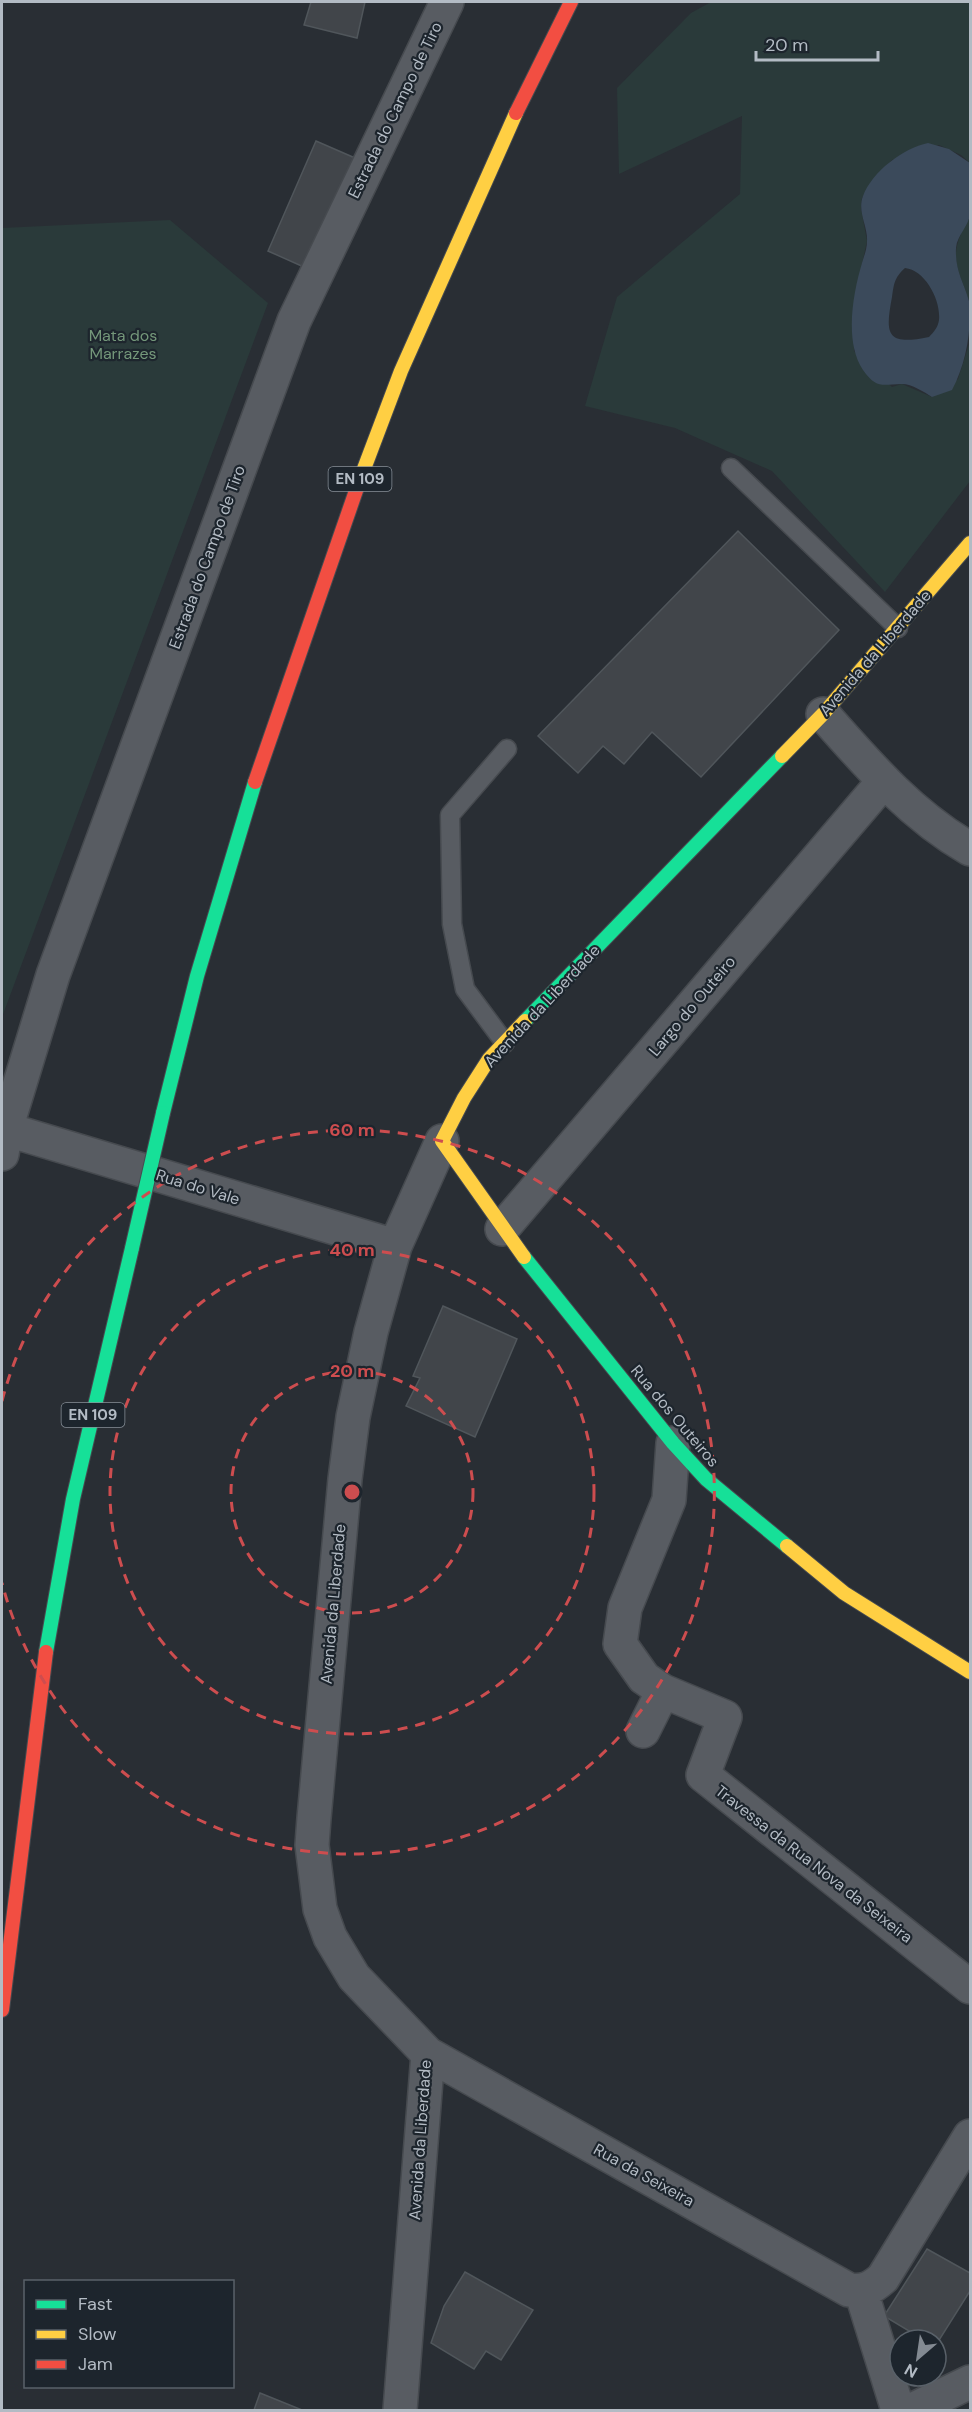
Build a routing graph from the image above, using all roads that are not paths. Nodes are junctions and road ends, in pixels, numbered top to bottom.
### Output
1 (447, 2) edge
2 (571, 2) edge
3 (731, 468) dead end
4 (970, 543) edge
5 (898, 628) junction
6 (823, 714) junction
7 (507, 749) dead end
8 (883, 782) junction
9 (970, 849) edge
10 (505, 1043) junction
11 (3, 1137) edge
12 (442, 1141) junction
13 (502, 1229) junction
14 (395, 1246) junction
15 (673, 1443) junction
16 (970, 1672) edge
17 (663, 1691) junction
18 (643, 1731) dead end
19 (970, 1987) edge
20 (2, 2010) edge
21 (428, 2054) junction
22 (970, 2136) edge
23 (861, 2292) junction
24 (970, 2382) edge
25 (400, 2410) edge
26 (898, 2410) edge
27 (912, 2410) edge

1 - 11 street, Estrada do Campo de Tiro
2 - 20 main road, EN 109, bridge
3 - 5 lane
4 - 5 main road, Avenida da Liberdade
5 - 6 main road, Avenida da Liberdade
6 - 8 street
6 - 10 main road, Avenida da Liberdade
7 - 10 lane
8 - 9 street
8 - 13 street, Largo do Outeiro
10 - 12 main road, Avenida da Liberdade
11 - 14 street, Rua do Vale
12 - 13 main road, Rua dos Outeiros
12 - 14 street, Avenida da Liberdade
13 - 15 main road, Rua dos Outeiros
14 - 21 street, Avenida da Liberdade
15 - 16 main road, Rua dos Outeiros
15 - 17 street
17 - 18 street
17 - 19 street, Travessa da Rua Nova da Seixeira
21 - 23 street, Rua da Seixeira
21 - 25 street, Avenida da Liberdade
22 - 23 street
23 - 26 street
24 - 27 street

